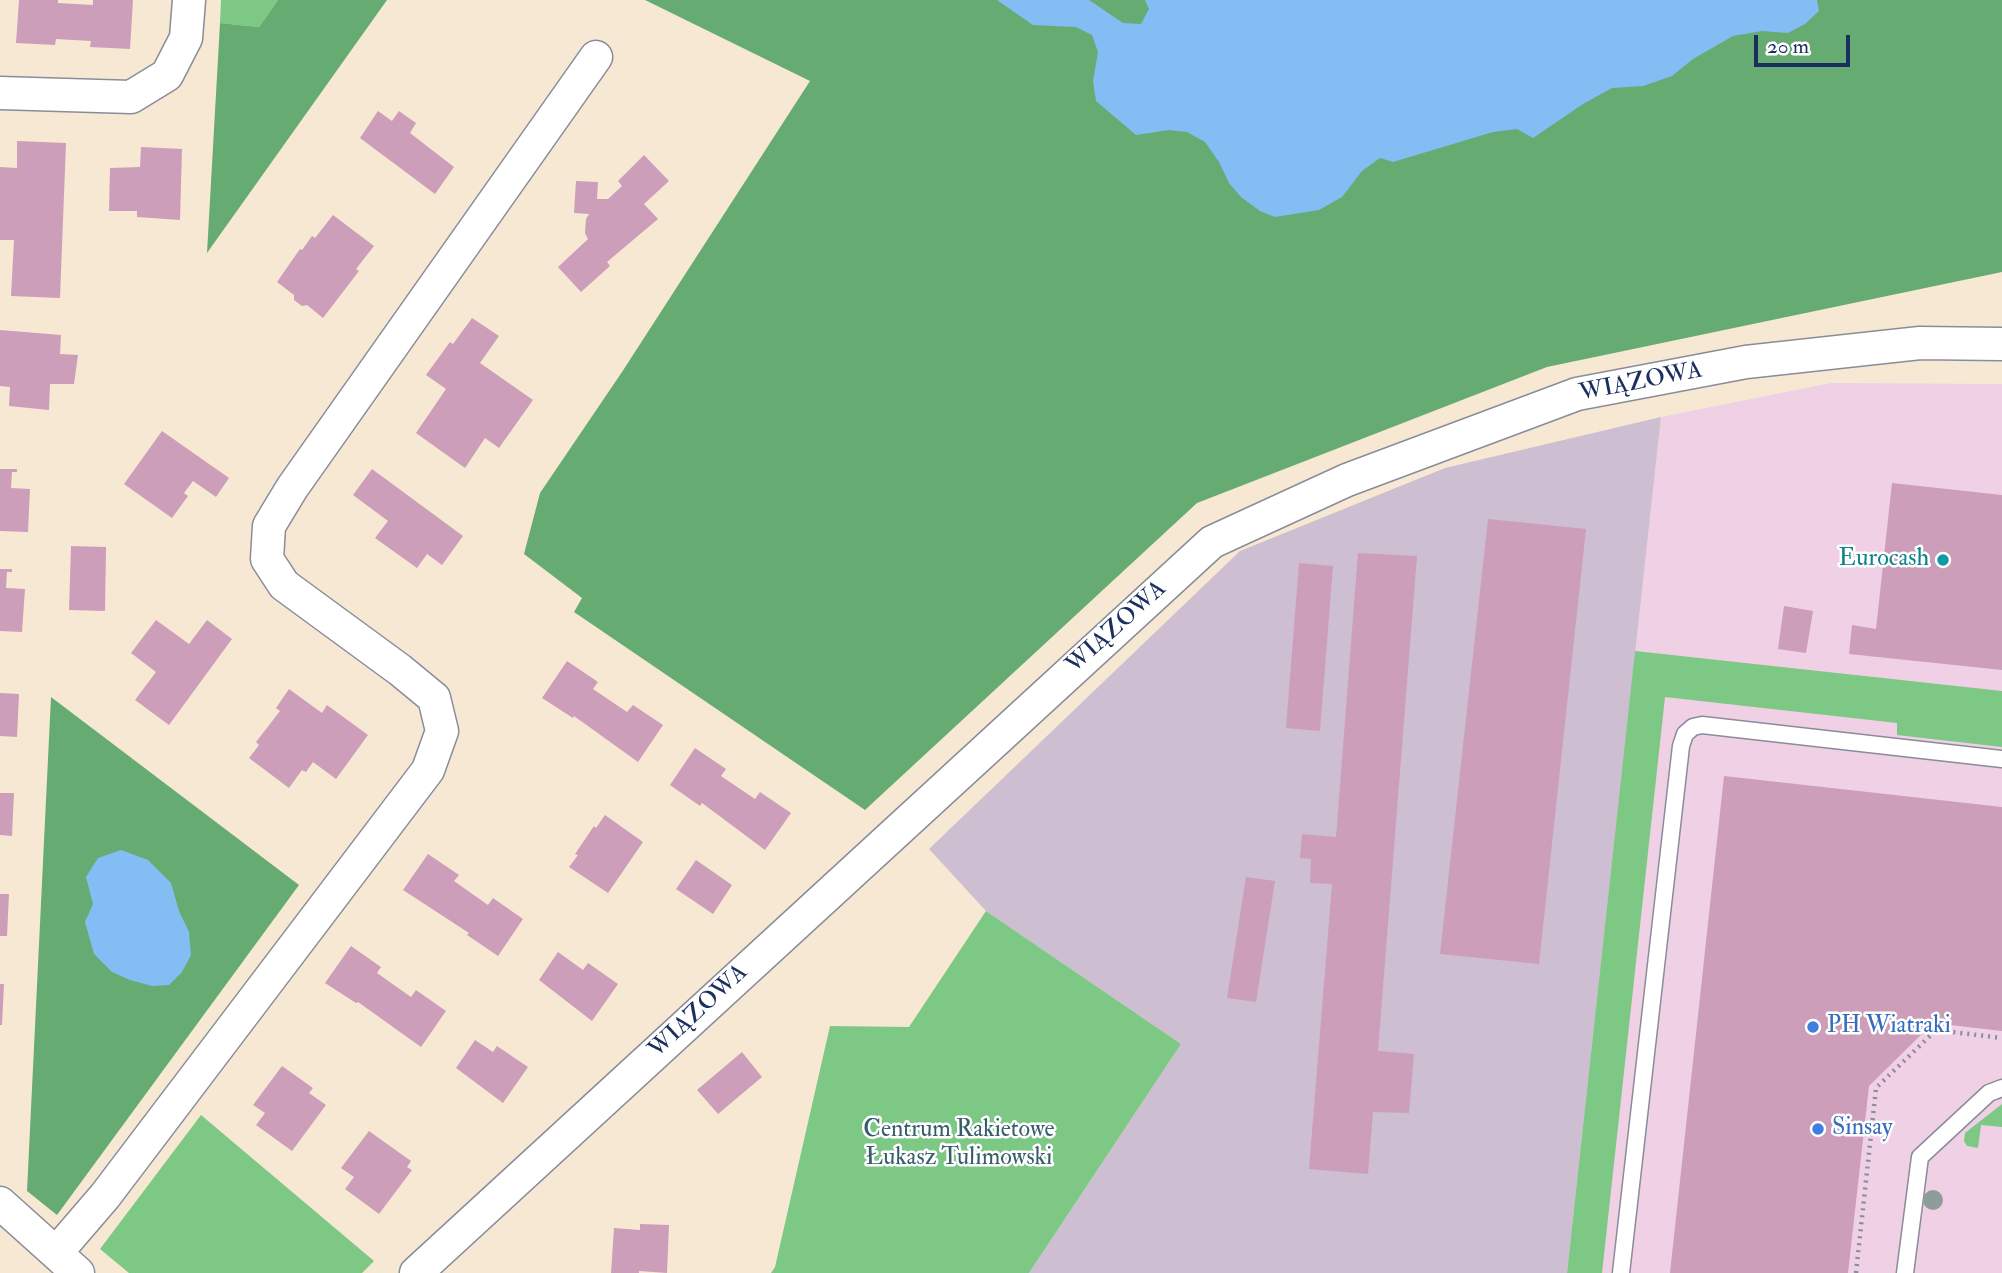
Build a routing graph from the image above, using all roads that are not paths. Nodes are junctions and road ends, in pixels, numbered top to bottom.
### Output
1 (189, 0) edge
2 (596, 57) dead end
3 (0, 93) edge
4 (2002, 344) edge
5 (2002, 759) edge
6 (2002, 1088) edge
7 (0, 1203) edge
8 (67, 1263) edge
9 (416, 1273) edge
10 (1621, 1273) edge
11 (1905, 1273) edge

1 - 3 street
2 - 8 street
4 - 9 street, WIĄZOWA
5 - 10 lane
6 - 11 lane
7 - 8 street

